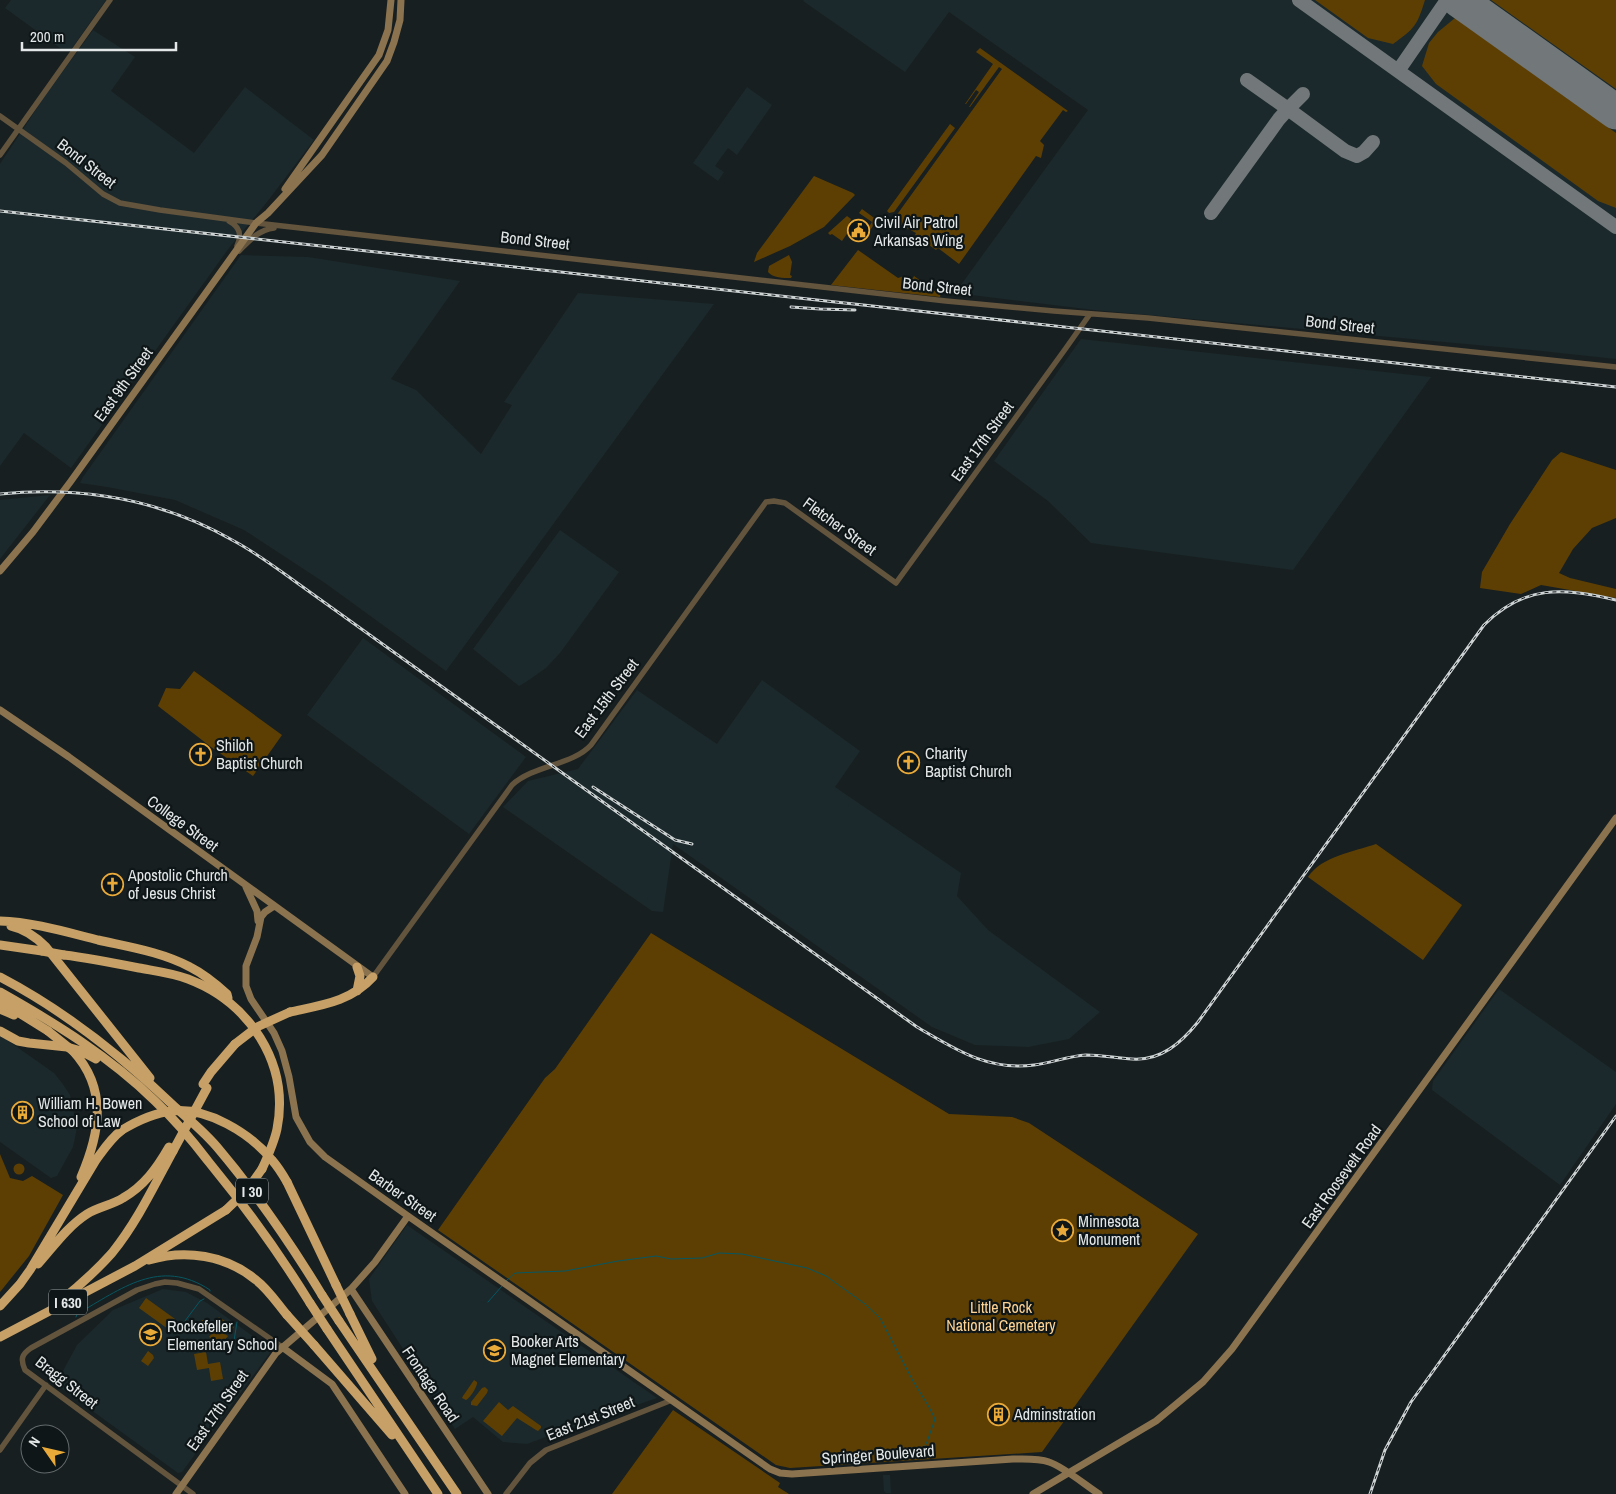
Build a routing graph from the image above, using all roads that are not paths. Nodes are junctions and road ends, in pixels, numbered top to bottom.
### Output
1 (110, 0) edge
2 (391, 0) edge
3 (401, 0) edge
4 (0, 116) edge
5 (18, 130) junction
6 (0, 155) edge
7 (268, 213) junction
8 (225, 219) junction
9 (256, 223) junction
10 (292, 227) junction
11 (229, 262) junction
12 (1090, 314) junction
13 (1616, 367) edge
14 (766, 502) joint
15 (0, 571) edge
16 (896, 583) joint
17 (0, 710) edge
18 (1616, 818) edge
19 (246, 887) junction
20 (266, 900) junction
21 (274, 906) junction
22 (257, 911) junction
23 (0, 923) edge
24 (258, 927) junction
25 (0, 945) edge
26 (357, 967) junction
27 (0, 977) edge
28 (373, 977) junction
29 (357, 991) junction
30 (0, 992) edge
31 (0, 1001) edge
32 (230, 1003) junction
33 (0, 1008) edge
34 (0, 1031) edge
35 (48, 1031) junction
36 (166, 1098) junction
37 (156, 1101) junction
38 (171, 1149) junction
39 (67, 1206) junction
40 (408, 1216) junction
41 (134, 1266) junction
42 (20, 1284) junction
43 (351, 1289) junction
44 (0, 1306) edge
45 (47, 1312) junction
46 (0, 1337) edge
47 (282, 1347) junction
48 (46, 1385) junction
49 (389, 1396) junction
50 (672, 1400) junction
51 (0, 1450) edge
52 (422, 1470) junction
53 (1068, 1473) junction
54 (182, 1486) junction
55 (176, 1494) edge
56 (193, 1494) edge
57 (404, 1494) edge
58 (438, 1494) edge
59 (457, 1494) edge
60 (488, 1494) edge
61 (506, 1494) edge
62 (1033, 1494) edge
63 (1098, 1494) edge

1 - 5 street
2 - 7 main road, East 9th Street
3 - 7 main road, East 9th Street
4 - 5 street, Bond Street
5 - 6 street
5 - 8 street, Bond Street
7 - 9 main road, East 9th Street
8 - 9 street, Bond Street
8 - 11 street
9 - 10 street, Bond Street
9 - 11 main road, East 9th Street
10 - 11 street
10 - 12 street, Bond Street
11 - 15 main road, East 9th Street
12 - 13 street, Bond Street
12 - 16 street, East 17th Street
14 - 16 street, Fletcher Street
14 - 28 street, East 15th Street
17 - 19 main road, College Street
18 - 53 main road, East Roosevelt Road
19 - 20 main road, College Street
19 - 22 main road, Barber Street
20 - 21 main road, College Street
20 - 22 main road
21 - 24 main road, Barber Street
21 - 26 main road, College Street
22 - 24 main road, Barber Street
23 - 32 highway
23 - 36 highway
24 - 40 main road, Barber Street
25 - 32 highway, bridge
26 - 28 main road, College Street
26 - 29 highway
27 - 36 highway, I 30
28 - 29 highway
29 - 38 highway, bridge
30 - 37 highway, I 30
31 - 35 highway
32 - 41 highway, bridge
33 - 35 highway
34 - 37 highway
35 - 39 highway, bridge
36 - 49 highway, I 30, bridge
37 - 52 highway, I 30, bridge
38 - 42 highway
38 - 45 highway
39 - 42 highway
39 - 49 highway, bridge
40 - 43 main road, East 17th Street
40 - 50 main road, Barber Street
41 - 45 highway, I 630
41 - 52 highway, bridge
42 - 44 highway
43 - 47 main road, East 17th Street
43 - 60 main road, Frontage Road
45 - 46 highway, I 630
47 - 48 street, Bragg Street
47 - 54 main road, East 17th Street
47 - 57 main road
48 - 51 street
48 - 54 street, Bragg Street
49 - 59 highway, I 30
50 - 53 main road, Springer Boulevard
50 - 61 street, East 21st Street
52 - 58 highway, I 30
53 - 62 main road, East Roosevelt Road
53 - 63 main road, Springer Boulevard
54 - 55 main road, East 17th Street
54 - 56 street, Bragg Street

